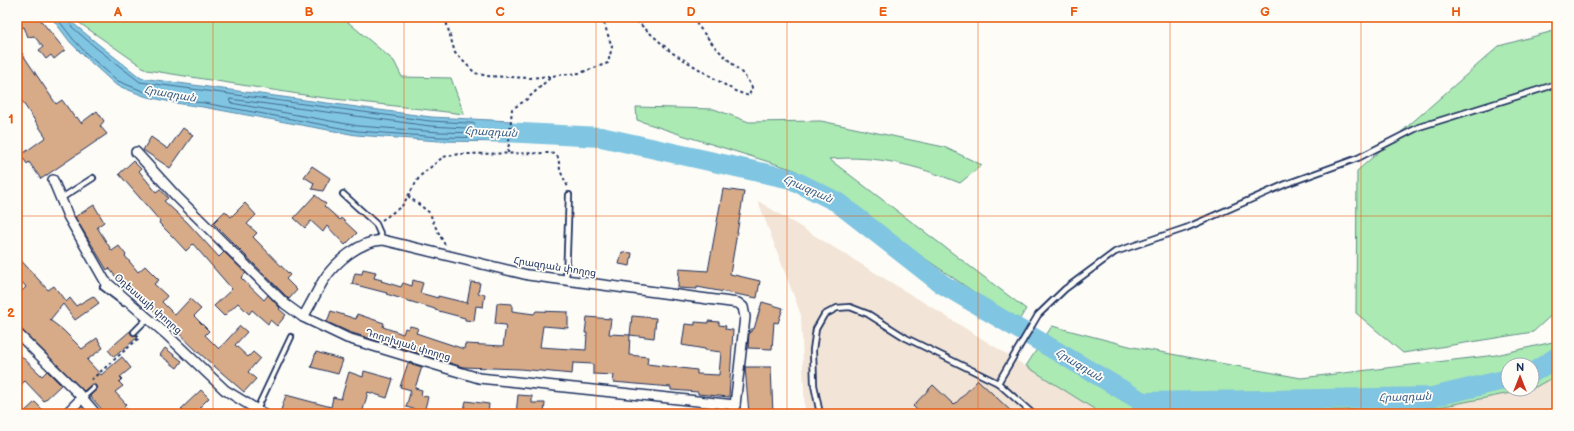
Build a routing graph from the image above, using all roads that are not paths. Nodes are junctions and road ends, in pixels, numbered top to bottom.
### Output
1 (1557, 84) edge
2 (136, 152) dead end
3 (93, 178) dead end
4 (53, 180) dead end
5 (343, 194) dead end
6 (569, 195) road end
7 (60, 199) junction
8 (383, 240) junction
9 (566, 280) junction
10 (103, 287) dead end
11 (131, 304) junction
12 (299, 318) junction
13 (147, 319) junction
14 (134, 332) dead end
15 (17, 333) edge
16 (291, 337) dead end
17 (998, 383) junction
18 (93, 388) dead end
19 (79, 395) junction
20 (735, 410) edge
21 (260, 412) edge
22 (66, 414) edge
23 (96, 414) edge
24 (820, 414) edge
25 (1033, 414) edge

1 - 17 lane
2 - 12 street, Դոդոխյան փողոց
3 - 7 lane
4 - 7 street, Օդեսսայի փողոց
5 - 8 lane
6 - 9 lane
7 - 11 street, Օդեսսայի փողոց
8 - 9 street, Հրազդան փողոց
8 - 12 street, Հրազդան փողոց
9 - 20 street, Հրազդան փողոց
10 - 11 lane
11 - 13 street, Օդեսսայի փողոց
12 - 20 street, Դոդոխյան փողոց
13 - 14 lane
13 - 21 street, Օդեսսայի փողոց
15 - 19 street
16 - 21 lane
17 - 24 lane
17 - 25 lane
18 - 19 lane
19 - 22 street
19 - 23 street

